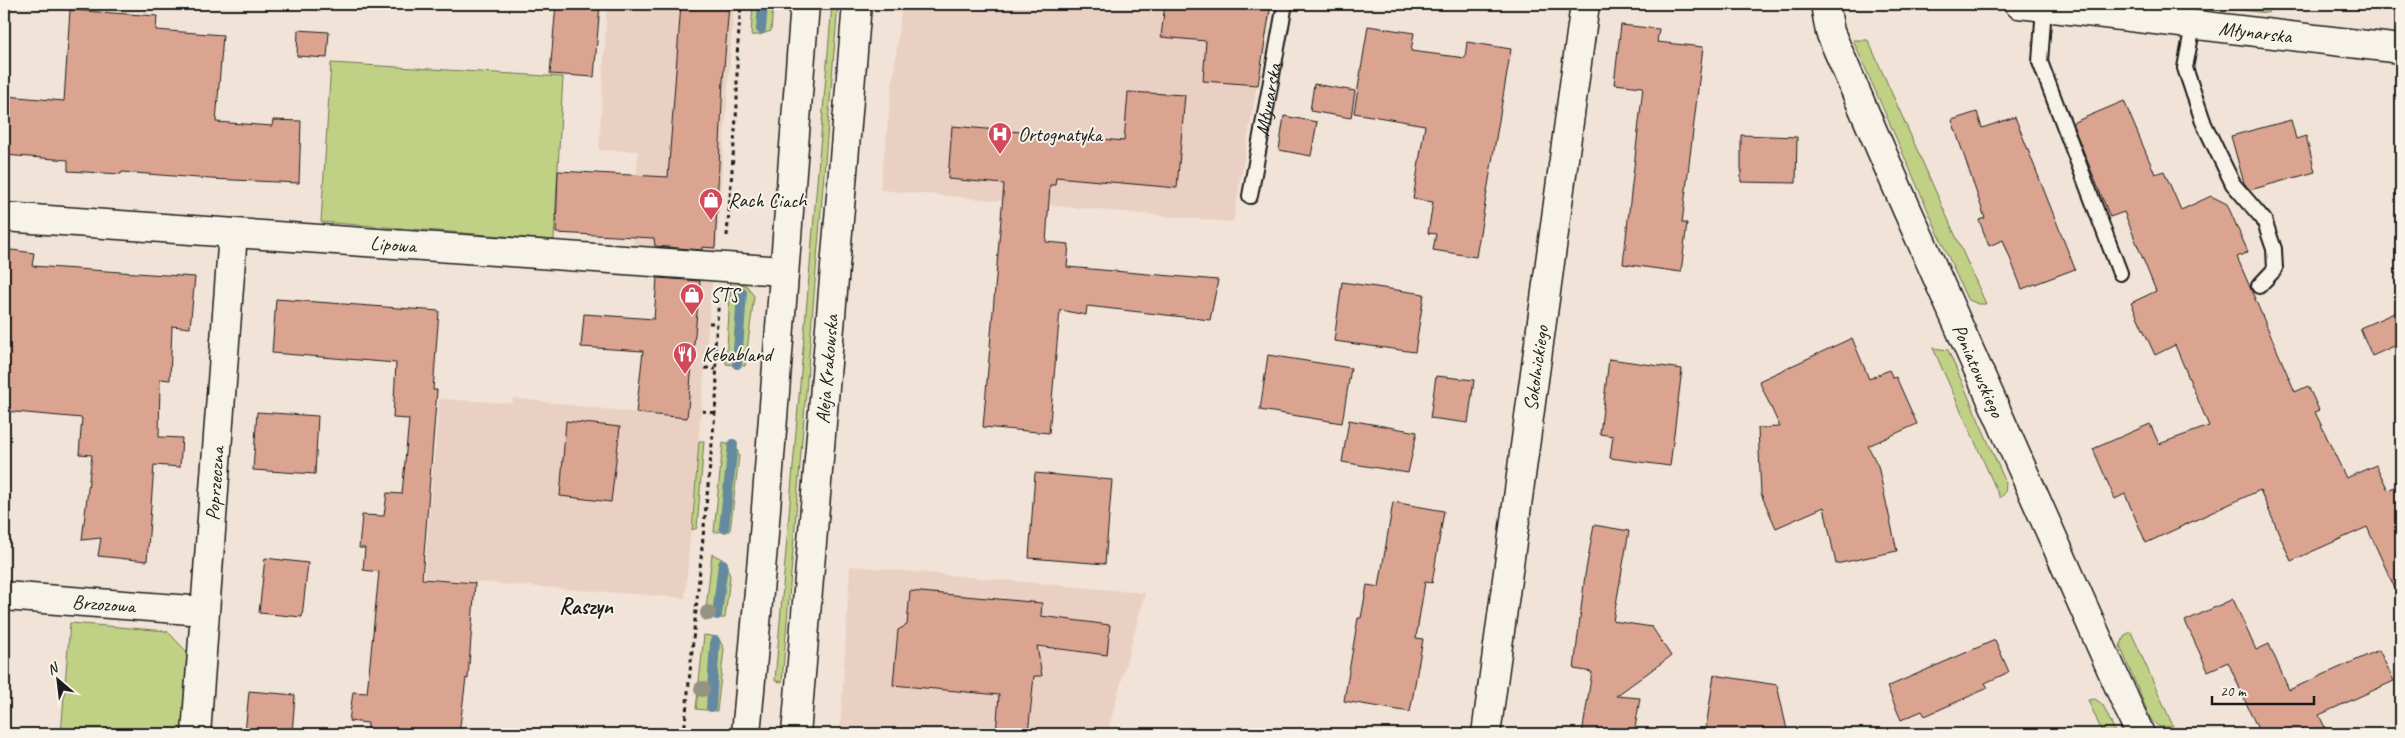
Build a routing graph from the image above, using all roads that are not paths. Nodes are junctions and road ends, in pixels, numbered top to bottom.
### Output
1 (805, 4) edge
2 (857, 4) edge
3 (1285, 4) edge
4 (1585, 4) edge
5 (1825, 4) edge
6 (2031, 5) edge
7 (2193, 24) junction
8 (2401, 49) edge
9 (1250, 196) dead end
10 (4, 217) edge
11 (233, 233) junction
12 (783, 272) junction
13 (2120, 273) dead end
14 (2259, 286) dead end
15 (4, 596) edge
16 (204, 611) junction
17 (196, 734) edge
18 (746, 734) edge
19 (796, 734) edge
20 (1486, 734) edge
21 (2140, 734) edge

1 - 12 street
2 - 19 street, Aleja Krakowska
3 - 9 lane, Młynarska
4 - 20 street, Sokolnickiego
5 - 21 street, Poniatowskiego
6 - 7 street, Młynarska
6 - 13 lane
7 - 8 street, Młynarska
7 - 14 lane
10 - 11 street, Lipowa
11 - 12 street, Lipowa
11 - 16 street, Poprzeczna
12 - 18 street
15 - 16 street, Brzozowa
16 - 17 street, Poprzeczna

